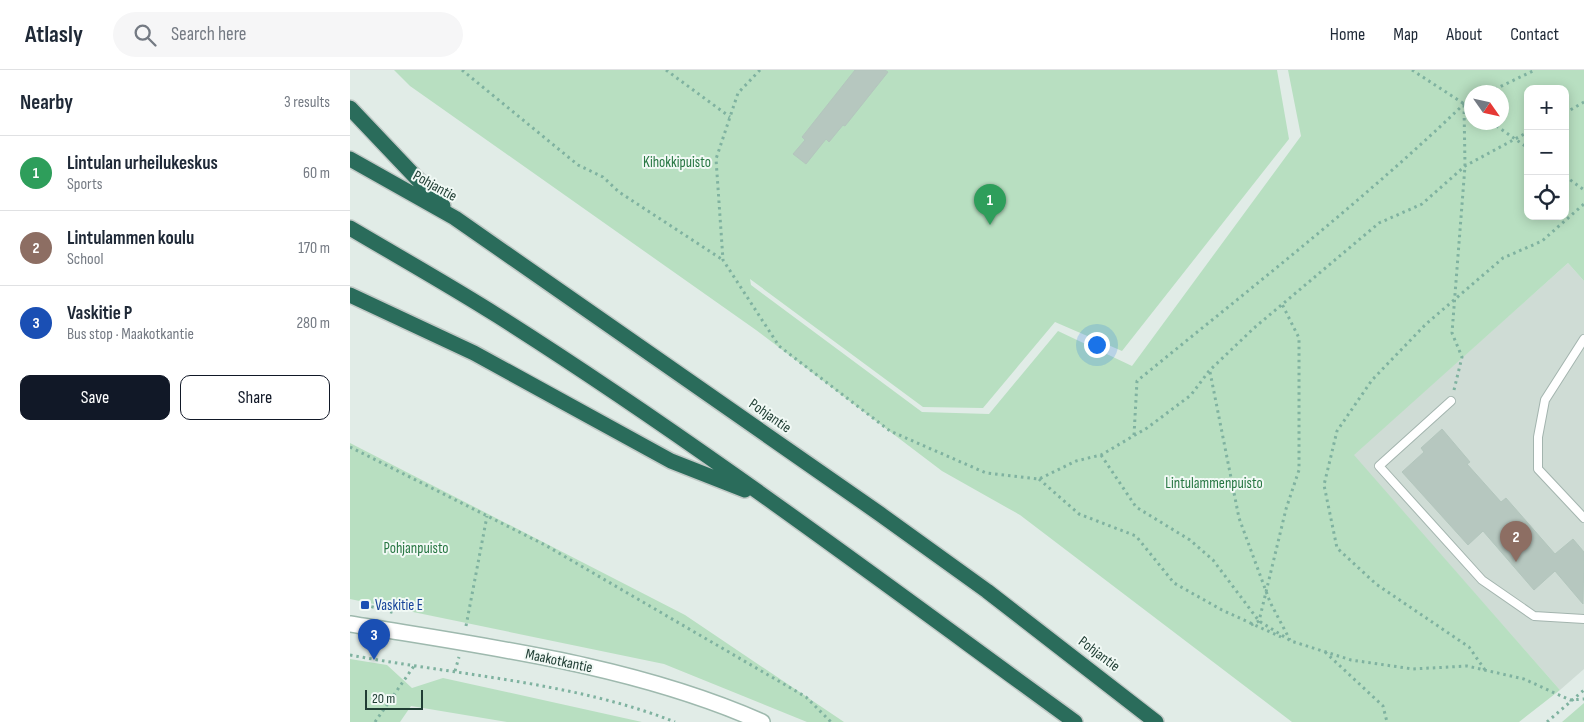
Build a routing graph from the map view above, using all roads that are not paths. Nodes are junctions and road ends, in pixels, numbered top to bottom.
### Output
1 (350, 108) edge
2 (350, 159) edge
3 (455, 218) junction
4 (350, 228) edge
5 (350, 294) edge
6 (1584, 339) edge
7 (1451, 401) road end
8 (767, 499) junction
9 (1584, 518) edge
10 (1584, 619) edge
11 (350, 624) edge
12 (762, 722) edge
13 (1075, 722) edge
14 (1156, 722) edge

1 - 3 highway
2 - 3 highway, Pohjantie
3 - 14 highway, Pohjantie
4 - 8 highway
5 - 8 highway
6 - 9 lane
7 - 10 lane
8 - 13 highway
11 - 12 street, Maakotkantie

